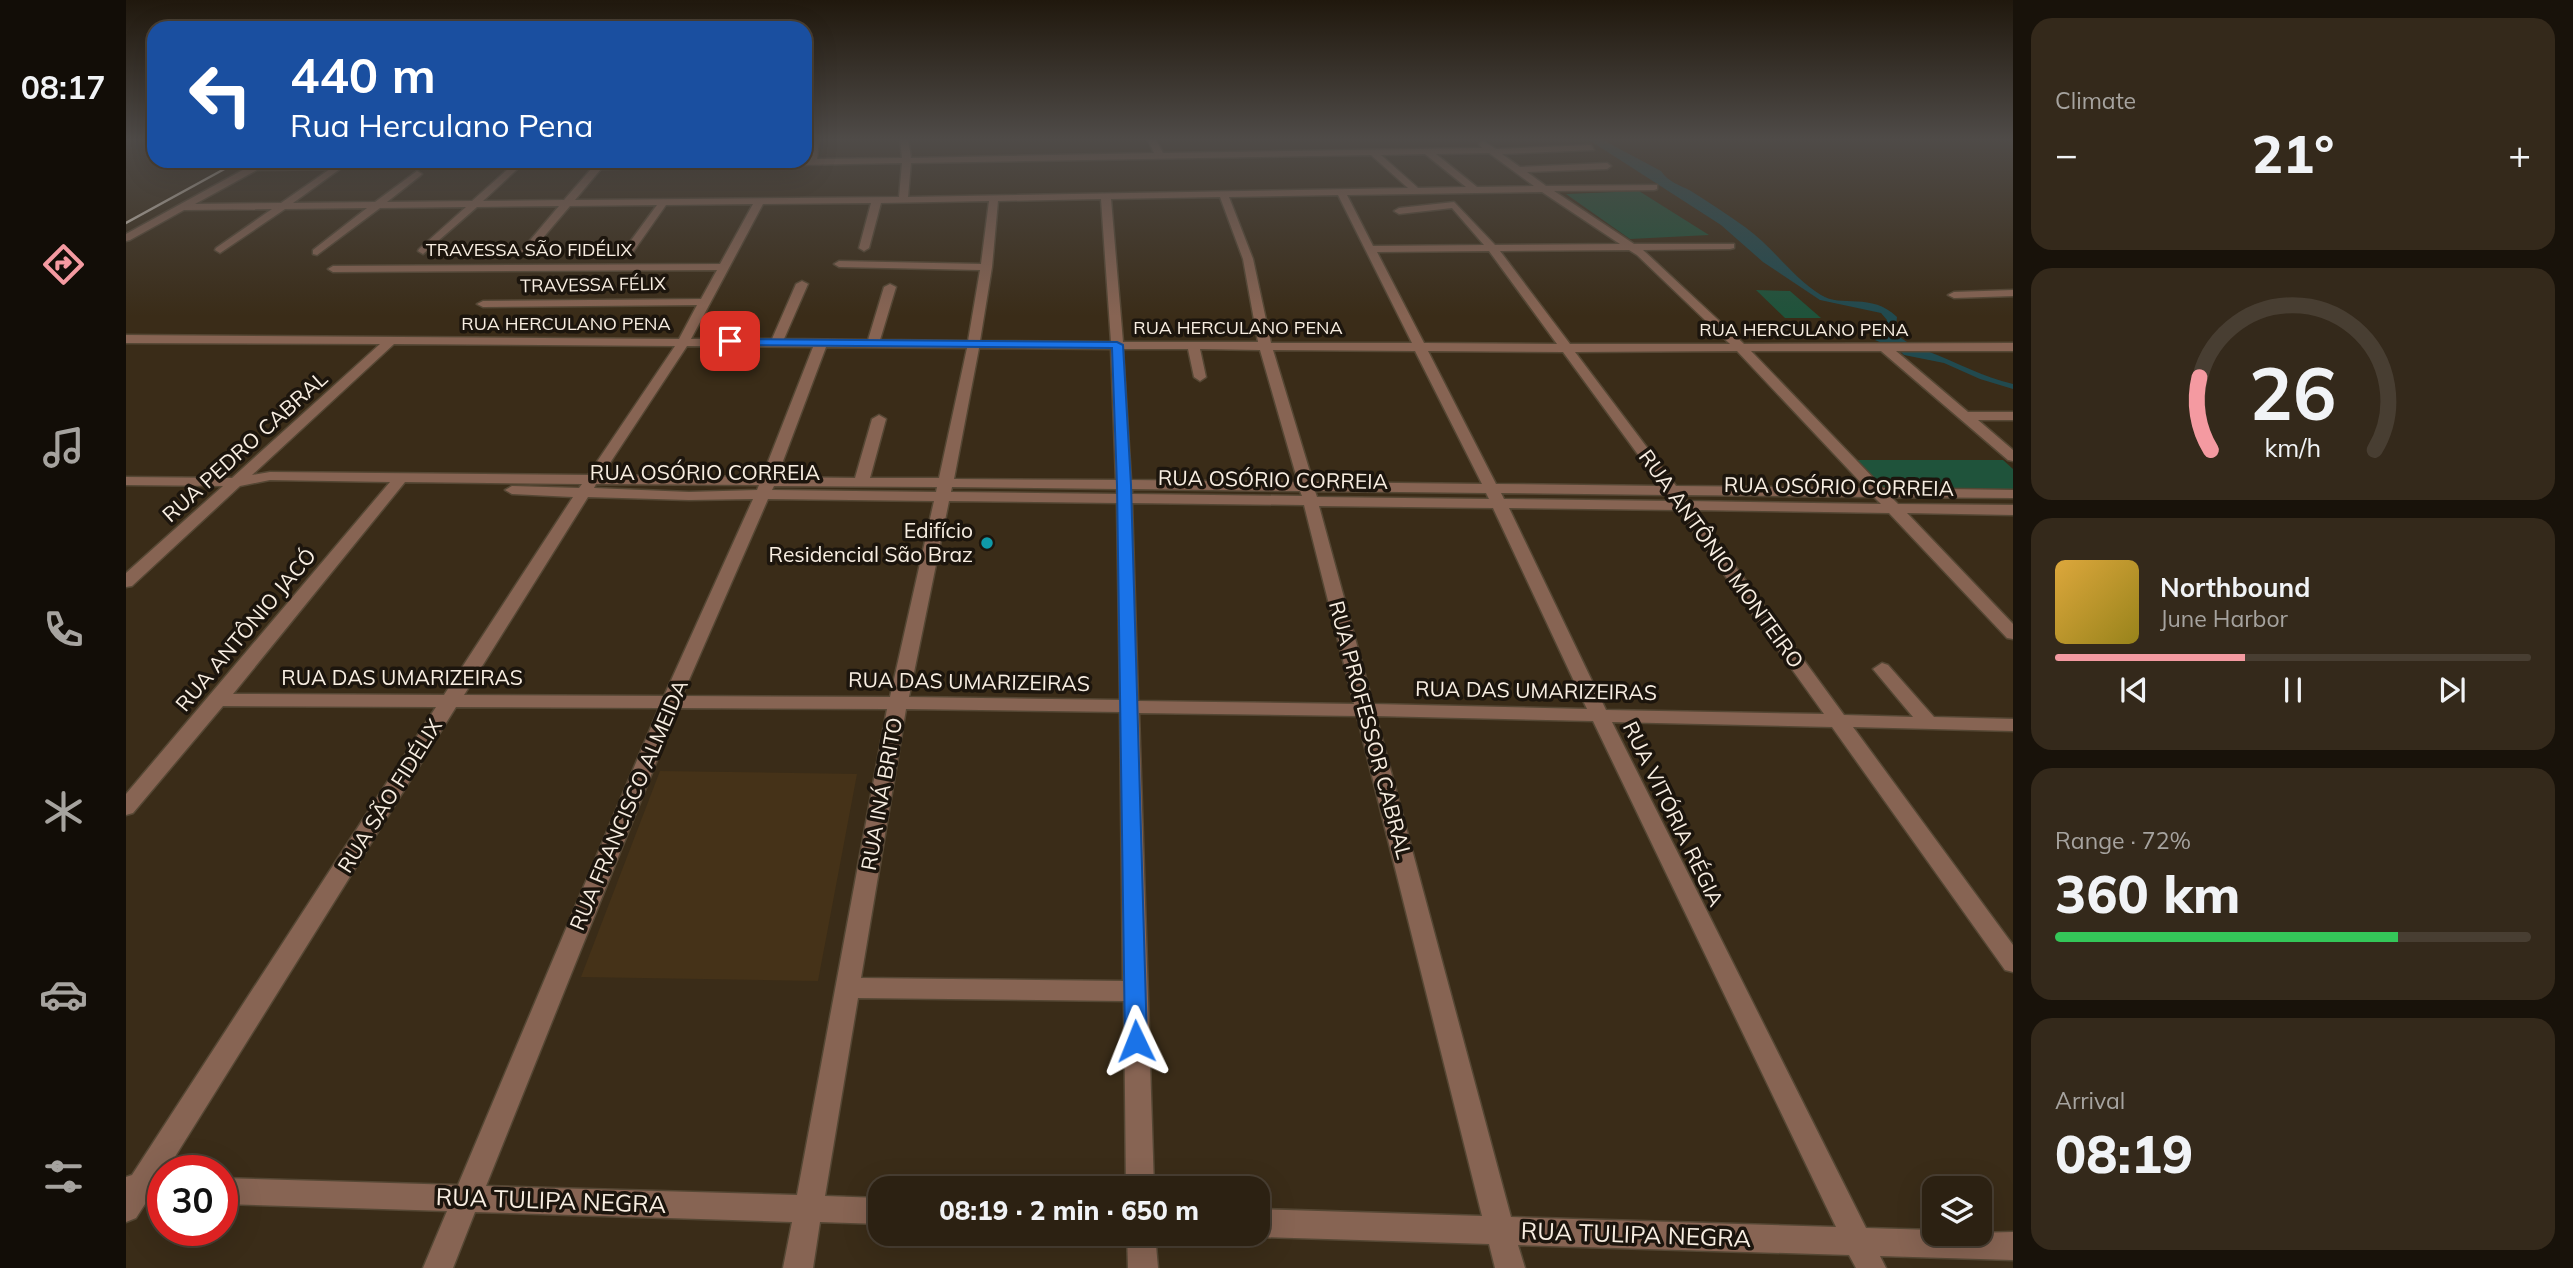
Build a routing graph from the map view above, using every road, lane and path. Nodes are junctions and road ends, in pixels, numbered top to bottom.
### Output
1 (203, 197) edge
2 (294, 197) edge
3 (387, 197) edge
4 (482, 197) edge
5 (574, 197) edge
6 (1040, 197) edge
7 (1106, 197) edge
8 (1225, 197) edge
9 (1344, 197) edge
10 (1557, 197) edge
11 (993, 198) junction
12 (877, 200) junction
13 (903, 200) joint
14 (759, 202) junction
15 (663, 203) junction
16 (568, 204) junction
17 (473, 205) junction
18 (375, 206) junction
19 (185, 207) junction
20 (280, 207) junction
21 (1399, 211) dead end
22 (126, 238) edge
23 (1632, 246) junction
24 (1730, 246) dead end
25 (864, 248) dead end
26 (1492, 248) junction
27 (1370, 249) junction
28 (220, 250) dead end
29 (629, 250) dead end
30 (423, 251) dead end
31 (526, 251) dead end
32 (317, 252) dead end
33 (839, 264) dead end
34 (725, 267) junction
35 (987, 267) junction
36 (334, 269) dead end
37 (802, 284) dead end
38 (890, 287) dead end
39 (2013, 293) edge
40 (1954, 295) dead end
41 (704, 302) junction
42 (483, 304) dead end
43 (126, 339) edge
44 (391, 341) junction
45 (684, 341) junction
46 (777, 341) junction
47 (821, 343) junction
48 (873, 344) junction
49 (973, 344) junction
50 (1117, 345) junction
51 (1193, 345) junction
52 (1265, 345) junction
53 (1417, 346) junction
54 (1887, 347) junction
55 (2013, 347) edge
56 (1564, 348) junction
57 (1741, 348) junction
58 (1200, 377) dead end
59 (1965, 416) junction
60 (2013, 416) edge
61 (879, 419) dead end
62 (2013, 457) edge
63 (126, 481) edge
64 (238, 482) junction
65 (861, 482) junction
66 (396, 483) junction
67 (587, 487) junction
68 (765, 488) junction
69 (943, 490) junction
70 (1124, 492) junction
71 (1673, 492) junction
72 (1881, 494) junction
73 (2013, 494) edge
74 (1309, 495) junction
75 (1495, 497) junction
76 (1684, 506) junction
77 (1896, 510) junction
78 (2013, 510) edge
79 (126, 582) edge
80 (2013, 634) edge
81 (1882, 669) dead end
82 (218, 701) junction
83 (671, 701) junction
84 (450, 702) junction
85 (898, 703) junction
86 (1127, 707) junction
87 (1364, 710) junction
88 (1598, 715) junction
89 (1842, 723) junction
90 (1930, 724) junction
91 (2013, 725) edge
92 (126, 808) edge
93 (2013, 963) edge
94 (848, 988) junction
95 (1135, 991) junction
96 (1140, 1176) edge
97 (238, 1192) edge
98 (139, 1194) edge
99 (466, 1199) junction
100 (810, 1208) junction
101 (868, 1210) edge
102 (1270, 1223) edge
103 (1501, 1230) junction
104 (1859, 1242) junction
105 (1142, 1246) edge
106 (2013, 1247) edge
107 (438, 1268) edge
108 (798, 1268) edge
109 (1143, 1268) edge
110 (1510, 1268) edge
111 (1871, 1268) edge

1 - 19 street
2 - 20 street
3 - 18 street
4 - 17 street
5 - 16 street
6 - 11 street
7 - 50 street
8 - 52 street, RUA PROFESSOR CABRAL
9 - 27 street, RUA VITÓRIA RÉGIA
10 - 23 street
11 - 13 street
11 - 35 street, RUA INÁ BRITO
12 - 13 street
12 - 14 street
12 - 25 street
14 - 15 street
14 - 34 street, RUA SÃO FIDÉLIX
15 - 16 street
15 - 29 street
16 - 17 street
16 - 31 street
17 - 18 street
17 - 30 street
18 - 20 street
18 - 32 street
19 - 20 street
19 - 22 street
20 - 28 street
21 - 26 street, RUA ANTÔNIO MONTEIRO
23 - 24 street
23 - 26 street
23 - 57 street
26 - 27 street
26 - 56 street, RUA ANTÔNIO MONTEIRO
27 - 53 street, RUA VITÓRIA RÉGIA
33 - 35 street
34 - 36 street, TRAVESSA SÃO FIDÉLIX
34 - 41 street, RUA SÃO FIDÉLIX
35 - 49 street, RUA INÁ BRITO
37 - 46 street
38 - 48 street
39 - 40 street
41 - 42 street, TRAVESSA FÉLIX
41 - 45 street, RUA SÃO FIDÉLIX
43 - 44 street, RUA HERCULANO PENA
44 - 45 street, RUA HERCULANO PENA
44 - 64 street, RUA PEDRO CABRAL
45 - 46 street, RUA HERCULANO PENA
45 - 67 street, RUA SÃO FIDÉLIX
46 - 47 street, RUA HERCULANO PENA
47 - 48 street, RUA HERCULANO PENA
47 - 68 street, RUA FRANCISCO ALMEIDA
48 - 49 street, RUA HERCULANO PENA
49 - 50 street, RUA HERCULANO PENA
49 - 69 street, RUA INÁ BRITO
50 - 51 street, RUA HERCULANO PENA
50 - 70 street
51 - 52 street, RUA HERCULANO PENA
51 - 58 street
52 - 53 street, RUA HERCULANO PENA
52 - 74 street, RUA PROFESSOR CABRAL
53 - 56 street, RUA HERCULANO PENA
53 - 75 street, RUA VITÓRIA RÉGIA
54 - 55 street, RUA HERCULANO PENA
54 - 57 street, RUA HERCULANO PENA
54 - 59 street
56 - 57 street, RUA HERCULANO PENA
56 - 71 street, RUA ANTÔNIO MONTEIRO
57 - 72 street
59 - 60 street
59 - 62 street
61 - 65 street
63 - 64 street, RUA OSÓRIO CORREIA
64 - 66 street, RUA OSÓRIO CORREIA
64 - 79 street, RUA PEDRO CABRAL
65 - 68 street, RUA OSÓRIO CORREIA
65 - 69 street, RUA OSÓRIO CORREIA
66 - 67 street, RUA OSÓRIO CORREIA
66 - 82 street, RUA ANTÔNIO JACÓ
67 - 68 street, RUA OSÓRIO CORREIA
67 - 84 street, RUA SÃO FIDÉLIX
68 - 69 street, RUA OSÓRIO CORREIA
68 - 83 street, RUA FRANCISCO ALMEIDA
69 - 70 street, RUA OSÓRIO CORREIA
69 - 85 street, RUA INÁ BRITO
70 - 74 street, RUA OSÓRIO CORREIA
70 - 86 street
71 - 72 street, RUA OSÓRIO CORREIA
71 - 75 street, RUA OSÓRIO CORREIA
71 - 76 street, RUA ANTÔNIO MONTEIRO
72 - 73 street, RUA OSÓRIO CORREIA
72 - 77 street
74 - 75 street, RUA OSÓRIO CORREIA
74 - 87 street, RUA PROFESSOR CABRAL
75 - 76 street, RUA OSÓRIO CORREIA
75 - 88 street, RUA VITÓRIA RÉGIA
76 - 77 street, RUA OSÓRIO CORREIA
76 - 89 street, RUA ANTÔNIO MONTEIRO
77 - 78 street, RUA OSÓRIO CORREIA
77 - 80 street
81 - 90 street
82 - 84 street, RUA DAS UMARIZEIRAS
82 - 92 street, RUA ANTÔNIO JACÓ
83 - 84 street, RUA DAS UMARIZEIRAS
83 - 85 street, RUA DAS UMARIZEIRAS
83 - 99 street, RUA FRANCISCO ALMEIDA
84 - 98 street, RUA SÃO FIDÉLIX
85 - 86 street, RUA DAS UMARIZEIRAS
85 - 94 street, RUA INÁ BRITO
86 - 87 street, RUA DAS UMARIZEIRAS
86 - 95 street
87 - 88 street, RUA DAS UMARIZEIRAS
87 - 103 street, RUA PROFESSOR CABRAL
88 - 89 street, RUA DAS UMARIZEIRAS
88 - 104 street, RUA VITÓRIA RÉGIA
89 - 90 street, RUA DAS UMARIZEIRAS
89 - 93 street, RUA ANTÔNIO MONTEIRO
90 - 91 street, RUA DAS UMARIZEIRAS
94 - 95 street
94 - 100 street, RUA INÁ BRITO
95 - 96 street
97 - 99 street, RUA TULIPA NEGRA
99 - 100 street, RUA TULIPA NEGRA
99 - 107 street, RUA FRANCISCO ALMEIDA
100 - 101 street, RUA TULIPA NEGRA
100 - 108 street, RUA INÁ BRITO
102 - 103 street, RUA TULIPA NEGRA
103 - 104 street, RUA TULIPA NEGRA
103 - 110 street, RUA PROFESSOR CABRAL
104 - 106 street, RUA TULIPA NEGRA
104 - 111 street, RUA VITÓRIA RÉGIA
105 - 109 street

